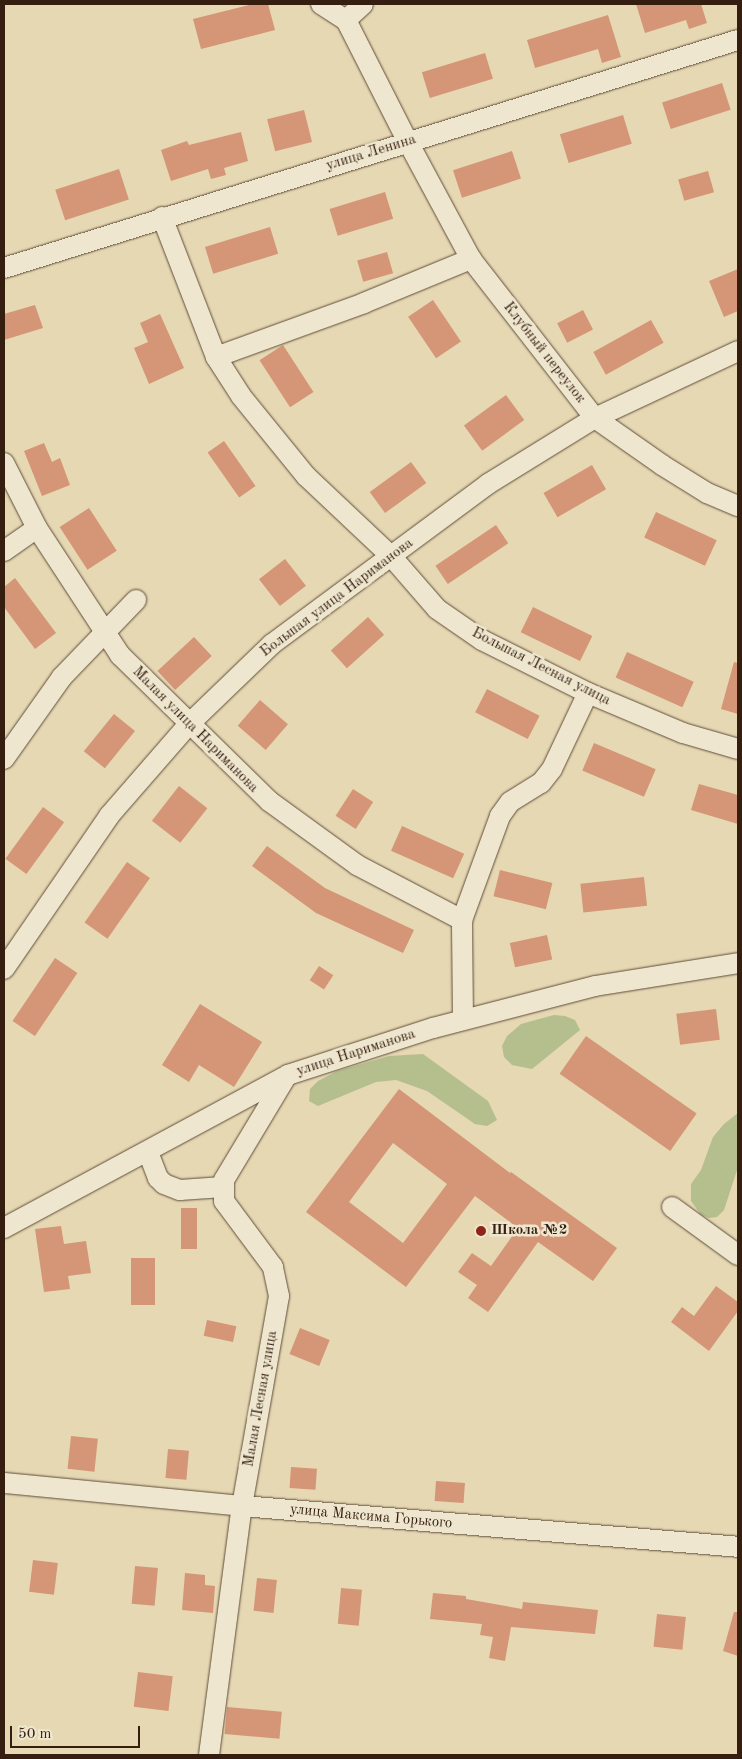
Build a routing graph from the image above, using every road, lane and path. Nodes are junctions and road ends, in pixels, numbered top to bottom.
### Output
1 (321, 4) edge
2 (363, 4) edge
3 (346, 20) junction
4 (738, 40) edge
5 (408, 142) junction
6 (162, 217) junction
7 (471, 259) junction
8 (4, 268) edge
9 (738, 351) edge
10 (216, 357) junction
11 (595, 418) junction
12 (4, 463) edge
13 (738, 506) edge
14 (37, 528) junction
15 (4, 551) edge
16 (391, 556) junction
17 (136, 600) dead end
18 (106, 631) junction
19 (588, 693) junction
20 (189, 724) junction
21 (738, 749) edge
22 (4, 759) edge
23 (462, 920) junction
24 (738, 963) edge
25 (4, 969) edge
26 (463, 1020) junction
27 (288, 1075) junction
28 (148, 1152) junction
29 (223, 1187) junction
30 (672, 1207) dead end
31 (4, 1228) edge
32 (738, 1255) edge
33 (4, 1484) edge
34 (242, 1506) junction
35 (738, 1547) edge
36 (209, 1755) edge

1 - 3 street
2 - 3 street
3 - 5 street, Клубный переулок
4 - 5 street, улица Ленина
5 - 6 street, улица Ленина
5 - 7 street, Клубный переулок
6 - 8 street, улица Ленина
6 - 10 street, Большая Лесная улица
7 - 10 street
7 - 11 street, Клубный переулок
9 - 11 street, Большая улица Нариманова
10 - 16 street, Большая Лесная улица
11 - 13 street, Клубный переулок
11 - 16 street, Большая улица Нариманова
12 - 14 street, Малая улица Нариманова
14 - 15 street
14 - 18 street, Малая улица Нариманова
16 - 19 street, Большая Лесная улица
16 - 20 street, Большая улица Нариманова
17 - 18 street
18 - 20 street, Малая улица Нариманова
18 - 22 street
19 - 21 street, Большая Лесная улица
19 - 23 street
20 - 23 street, Малая улица Нариманова
20 - 25 street, Большая улица Нариманова
23 - 26 street
24 - 26 street, улица Нариманова
26 - 27 street, улица Нариманова
27 - 28 street, улица Нариманова
27 - 29 street
28 - 29 street
28 - 31 street, улица Нариманова
29 - 34 street, Малая Лесная улица
30 - 32 street
33 - 34 street, улица Максима Горького
34 - 35 street, улица Максима Горького
34 - 36 street, Малая Лесная улица

